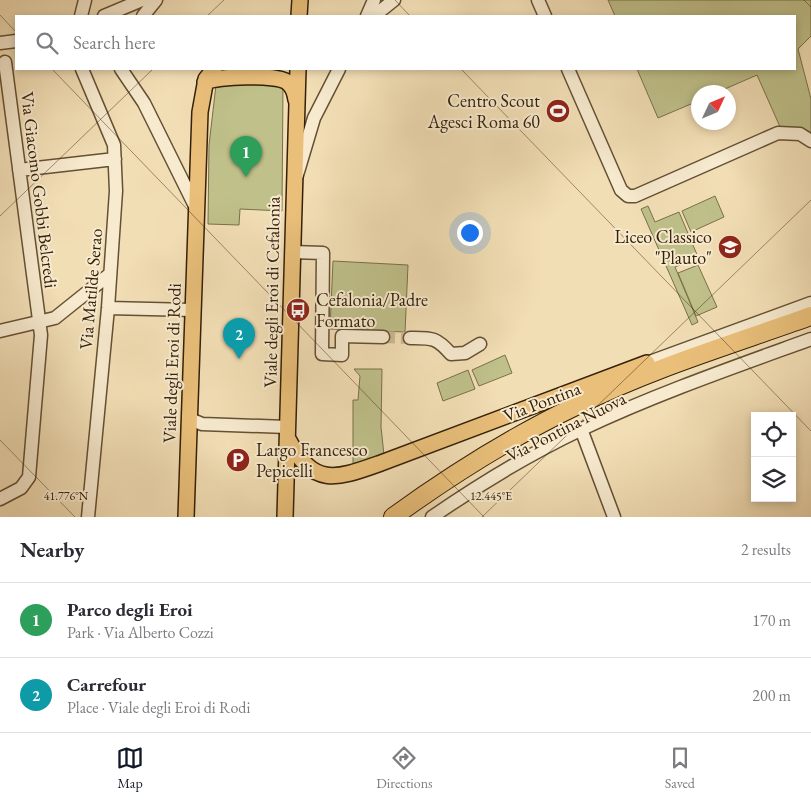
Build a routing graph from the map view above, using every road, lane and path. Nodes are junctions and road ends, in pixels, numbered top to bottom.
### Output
1 (85, 0) edge
2 (118, 0) edge
3 (142, 0) edge
4 (156, 0) edge
5 (300, 0) edge
6 (374, 0) edge
7 (394, 0) edge
8 (538, 0) edge
9 (81, 15) edge
10 (104, 15) edge
11 (105, 15) edge
12 (143, 15) edge
13 (299, 15) edge
14 (367, 15) edge
15 (375, 15) edge
16 (545, 15) edge
17 (15, 41) edge
18 (0, 42) edge
19 (7, 62) edge
20 (82, 70) edge
21 (122, 70) edge
22 (133, 70) edge
23 (213, 70) edge
24 (298, 70) edge
25 (338, 70) edge
26 (568, 70) edge
27 (205, 82) junction
28 (144, 103) junction
29 (297, 104) junction
30 (811, 141) edge
31 (115, 159) junction
32 (18, 170) junction
33 (294, 186) junction
34 (197, 210) junction
35 (292, 252) junction
36 (110, 274) junction
37 (811, 303) edge
38 (108, 308) junction
39 (192, 310) junction
40 (811, 316) edge
41 (40, 322) junction
42 (811, 328) edge
43 (0, 332) edge
44 (383, 337) tunnel mouth
45 (410, 338) tunnel mouth
46 (811, 339) edge
47 (480, 344) dead end
48 (727, 352) junction
49 (647, 362) junction
50 (190, 419) junction
51 (581, 430) junction
52 (287, 432) junction
53 (0, 499) edge
54 (185, 515) edge
55 (88, 517) edge
56 (284, 517) edge
57 (393, 517) edge
58 (412, 517) edge
59 (432, 517) edge
60 (614, 517) edge

1 - 9 street
2 - 10 street
3 - 11 street
4 - 12 street
5 - 13 main road
6 - 14 street
7 - 15 street
8 - 16 street
17 - 18 street
19 - 32 street, Via Giacomo Gobbi Belcredi
20 - 31 street, Via Matilde Serao
21 - 28 street
22 - 28 street
23 - 27 main road
24 - 29 main road, Viale degli Eroi di Cefalonia
25 - 33 street
26 - 30 street
27 - 29 main road
27 - 34 main road, Viale degli Eroi di Rodi
28 - 34 street
29 - 33 main road, Viale degli Eroi di Cefalonia
31 - 32 street
31 - 36 street, Via Matilde Serao
32 - 41 street, Via Giacomo Gobbi Belcredi
33 - 35 main road, Viale degli Eroi di Cefalonia
34 - 39 main road, Viale degli Eroi di Rodi
35 - 44 street
35 - 52 main road, Viale degli Eroi di Cefalonia
36 - 38 street, Via Matilde Serao
36 - 41 street
37 - 49 street, Via Pontina
38 - 39 street
38 - 55 street, Via Matilde Serao
39 - 50 main road, Viale degli Eroi di Rodi
40 - 48 highway
41 - 43 street
41 - 53 street, Via Giacomo Gobbi Belcredi
42 - 48 highway
45 - 47 street
46 - 51 street
48 - 49 highway
48 - 57 highway, Via Pontina Nuova
48 - 58 highway, Via Pontina Nuova
49 - 52 main road, Via Pontina
50 - 52 street
50 - 54 main road, Viale degli Eroi di Rodi
51 - 59 street
51 - 60 street
52 - 56 main road, Viale degli Eroi di Cefalonia

